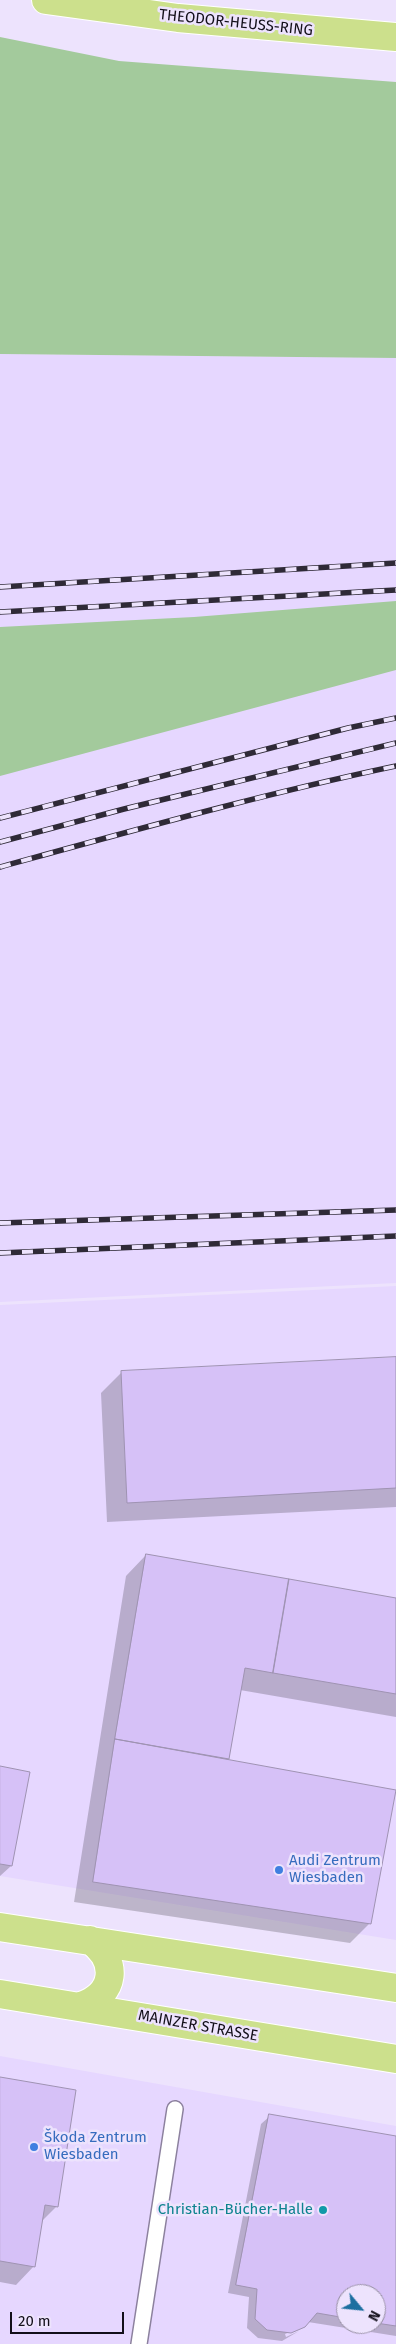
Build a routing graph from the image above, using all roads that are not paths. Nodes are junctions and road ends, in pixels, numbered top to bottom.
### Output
1 (46, 0) edge
2 (396, 37) edge
3 (0, 1927) edge
4 (90, 1940) junction
5 (396, 1988) edge
6 (0, 1994) edge
7 (81, 2006) junction
8 (396, 2059) edge
9 (175, 2109) dead end
10 (139, 2344) edge

1 - 2 main road, THEODOR-HEUSS-RING
3 - 4 main road
4 - 5 main road
4 - 7 main road
6 - 7 main road, MAINZER STRASSE
7 - 8 main road, MAINZER STRASSE
9 - 10 lane

